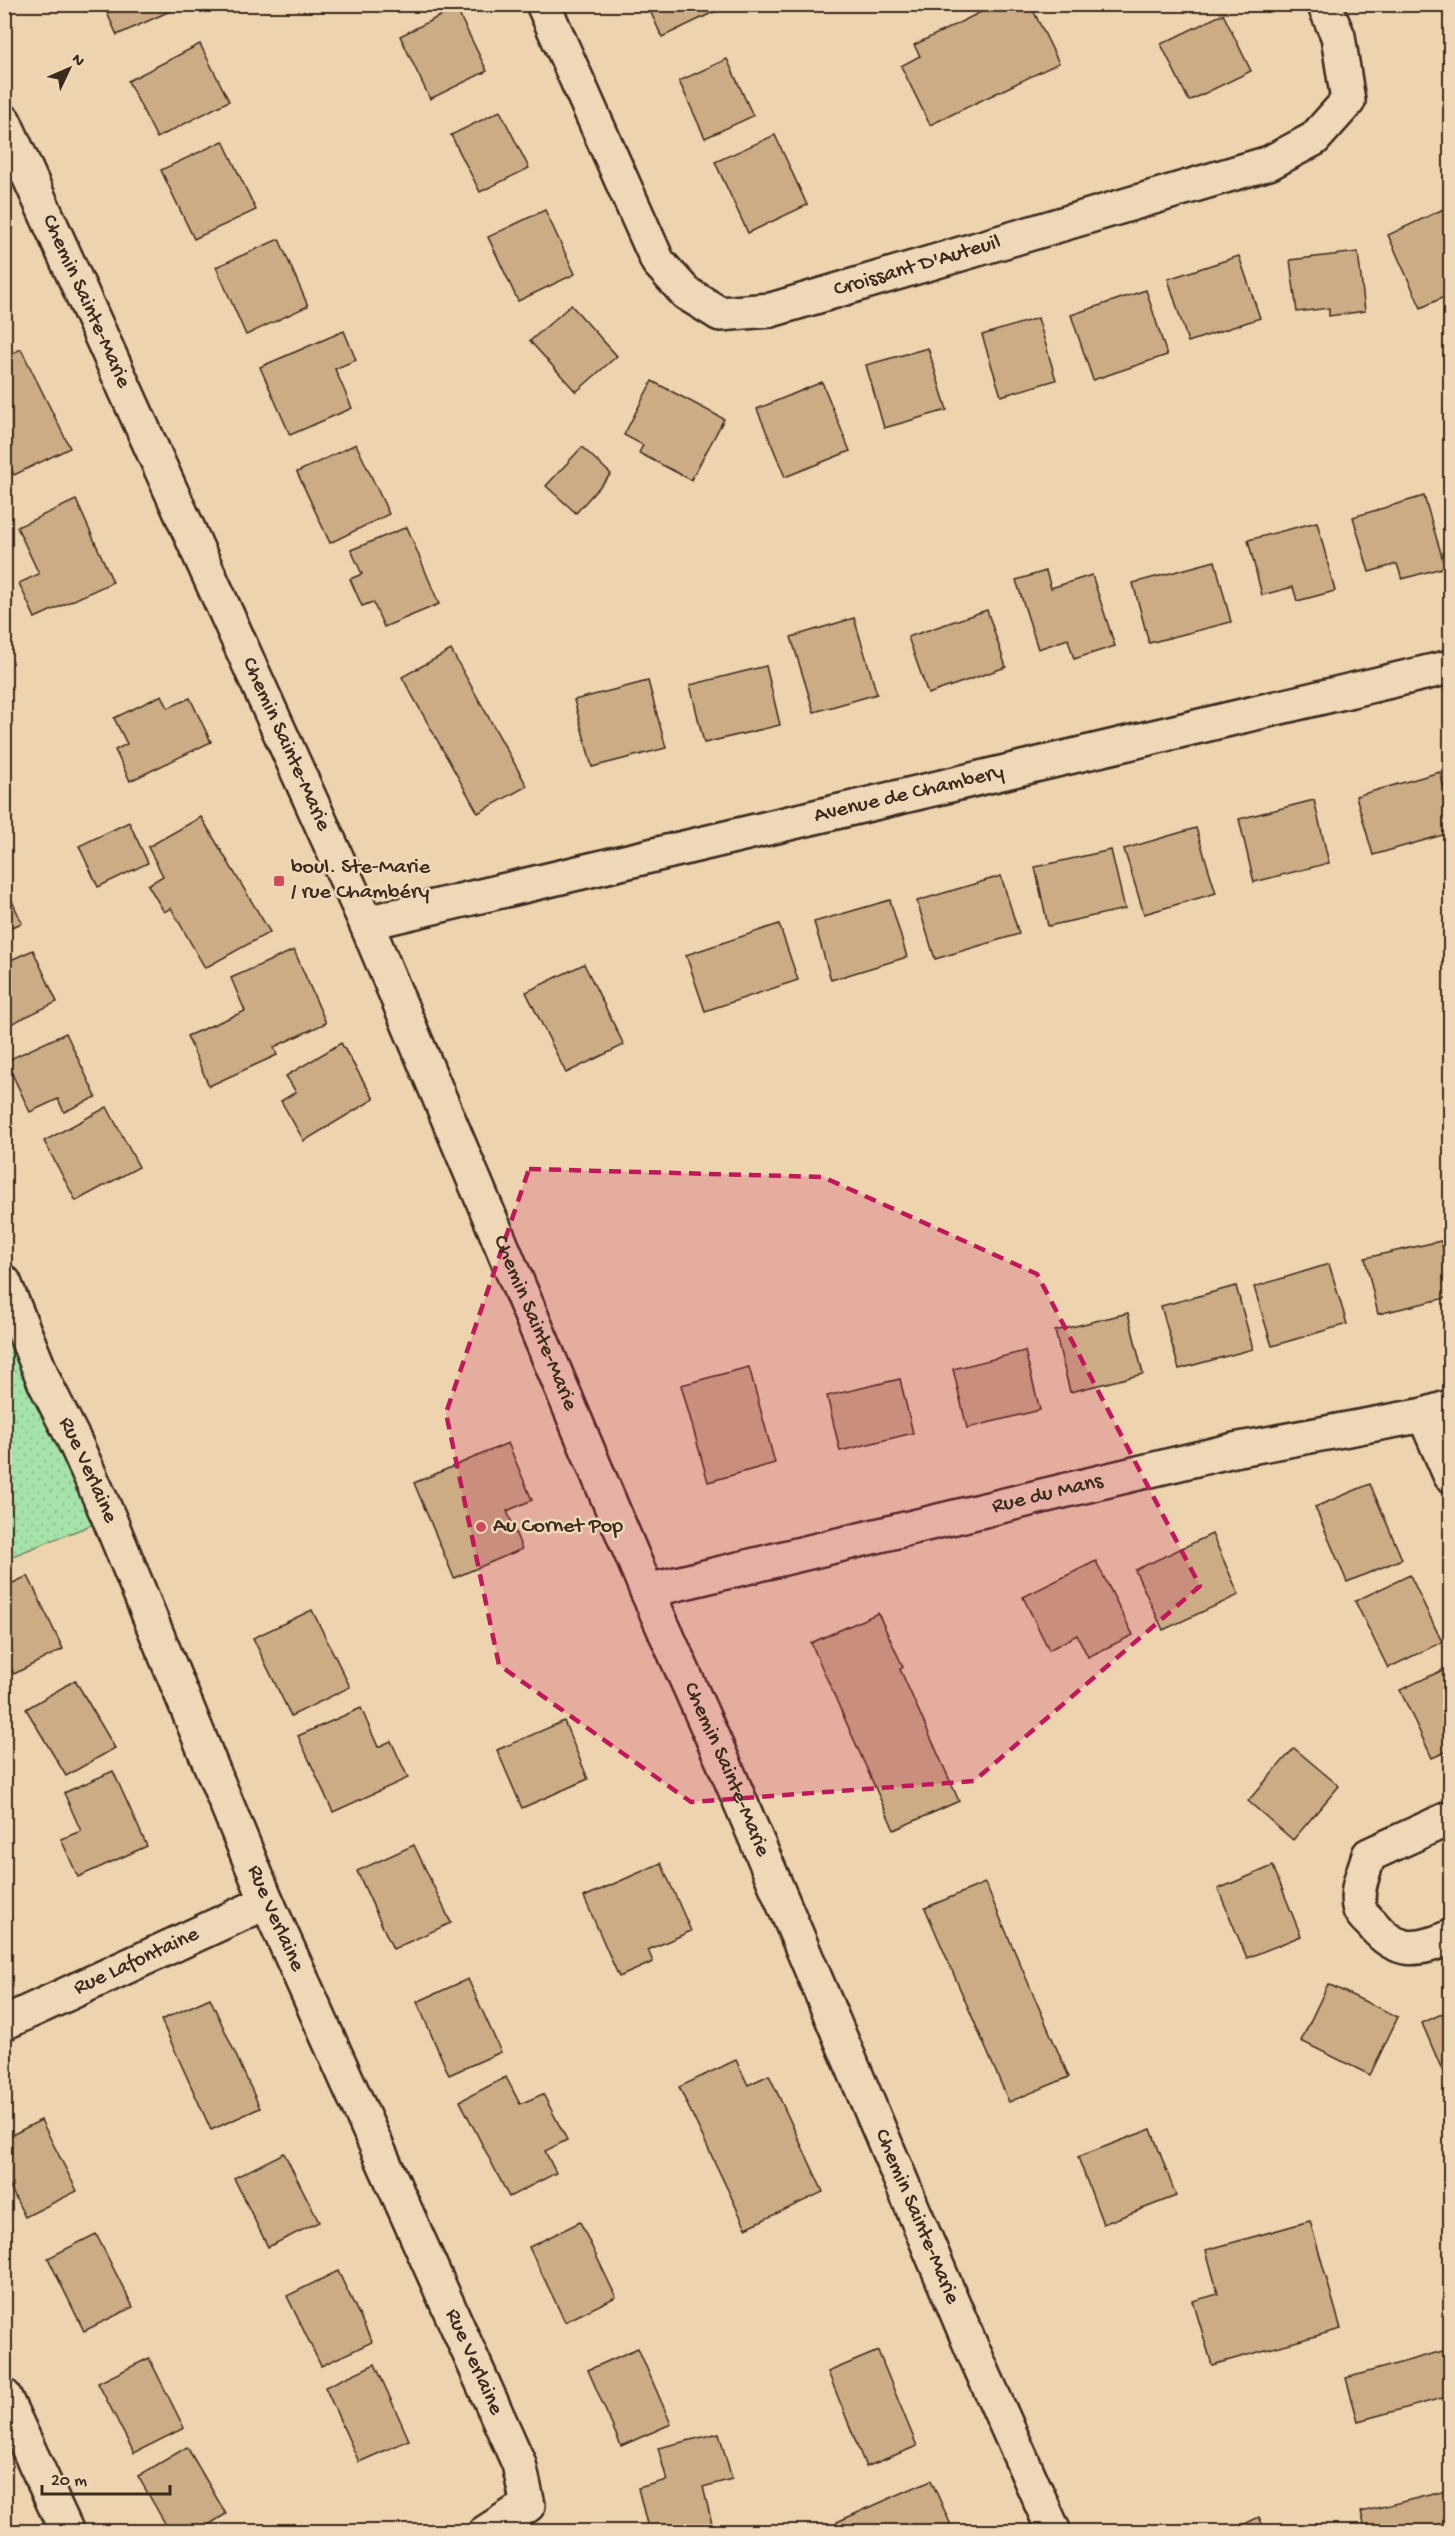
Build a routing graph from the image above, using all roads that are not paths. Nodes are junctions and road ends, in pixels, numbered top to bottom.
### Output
1 (543, 4) edge
2 (1324, 4) edge
3 (4, 121) edge
4 (1450, 667) edge
5 (366, 923) junction
6 (4, 1282) edge
7 (1437, 1411) edge
8 (1450, 1474) edge
9 (646, 1591) junction
10 (1450, 1818) edge
11 (267, 1902) junction
12 (1450, 1937) edge
13 (4, 2023) edge
14 (4, 2396) edge
15 (67, 2532) edge
16 (486, 2532) edge
17 (1054, 2532) edge

1 - 2 street, Croissant D'Auteuil
3 - 5 street, Chemin Sainte-Marie
4 - 5 street, Avenue de Chambery
5 - 9 street, Chemin Sainte-Marie
6 - 11 street, Rue Verlaine
7 - 8 street
7 - 9 street, Rue du Mans
9 - 17 street, Chemin Sainte-Marie
10 - 12 street
11 - 13 street, Rue Lafontaine
11 - 16 street, Rue Verlaine
14 - 15 street

